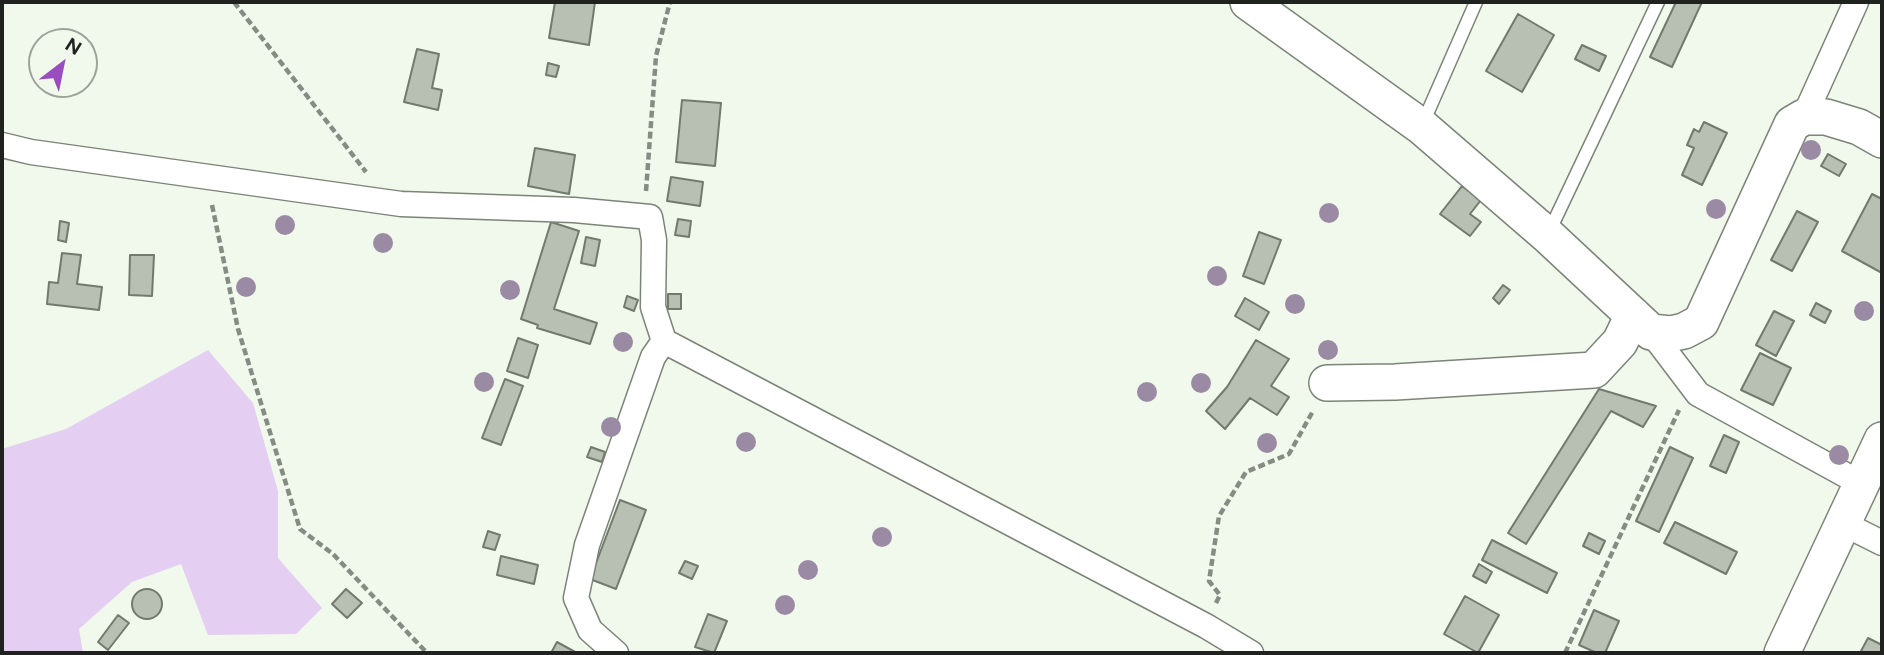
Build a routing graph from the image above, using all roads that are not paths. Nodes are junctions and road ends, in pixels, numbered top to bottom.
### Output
1 (1248, 2) edge
2 (1476, 2) edge
3 (1658, 2) edge
4 (1856, 2) edge
5 (1804, 117) junction
6 (1422, 127) junction
7 (1882, 140) edge
8 (2, 145) edge
9 (1547, 235) junction
10 (1642, 323) junction
11 (664, 341) junction
12 (1327, 383) road end
13 (1882, 440) edge
14 (1860, 484) junction
15 (1842, 523) junction
16 (1882, 543) edge
17 (616, 653) edge
18 (1251, 653) edge
19 (1782, 653) edge

1 - 6 street
2 - 6 lane
3 - 9 lane
4 - 5 street
5 - 7 street
5 - 10 street
6 - 9 street
8 - 11 street
9 - 10 street
10 - 12 street
10 - 14 street
11 - 17 street
11 - 18 street
13 - 14 street
14 - 15 street
15 - 16 street
15 - 19 street

